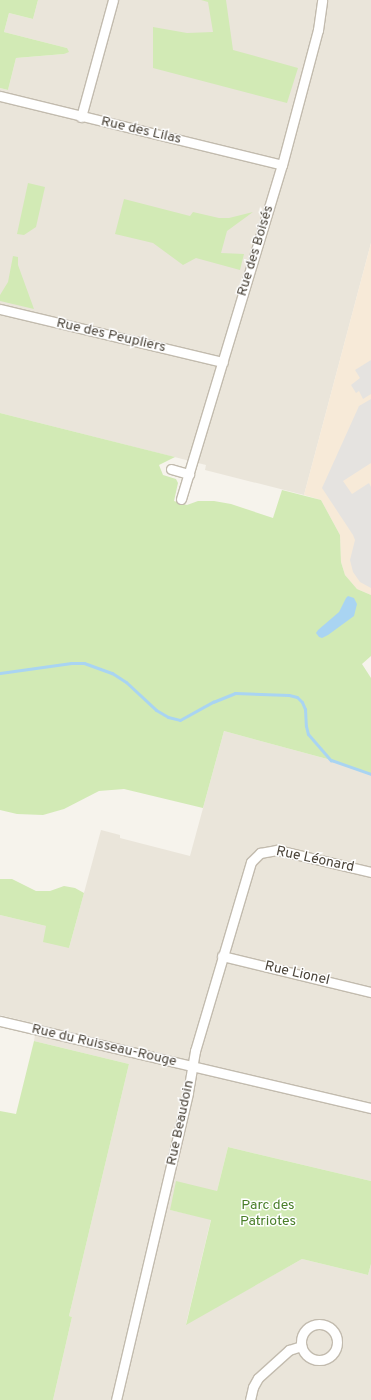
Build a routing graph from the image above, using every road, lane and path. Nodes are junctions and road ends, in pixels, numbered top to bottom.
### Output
1 (113, 0) edge
2 (322, 0) edge
3 (0, 96) edge
4 (80, 117) junction
5 (282, 165) junction
6 (0, 310) edge
7 (223, 362) junction
8 (171, 469) dead end
9 (189, 474) junction
10 (181, 499) dead end
11 (260, 853) joint
12 (371, 872) edge
13 (222, 956) junction
14 (371, 992) edge
15 (0, 1021) edge
16 (192, 1067) junction
17 (371, 1108) edge
18 (302, 1346) junction
19 (116, 1400) edge
20 (250, 1400) edge

1 - 4 street
2 - 5 street, Rue des Boisés
3 - 4 street, Rue des Lilas
4 - 5 street, Rue des Lilas
5 - 7 street, Rue des Boisés
6 - 7 street, Rue des Peupliers
7 - 9 street, Rue des Boisés
8 - 9 street
9 - 10 street, Rue des Boisés
11 - 12 street, Rue Léonard
11 - 13 street, Rue Beaudoin
13 - 14 street, Rue Lionel
13 - 16 street, Rue Beaudoin
15 - 16 street, Rue du Ruisseau-Rouge
16 - 17 street, Rue du Ruisseau-Rouge
16 - 19 street, Rue Beaudoin
18 - 18 street
18 - 20 street

